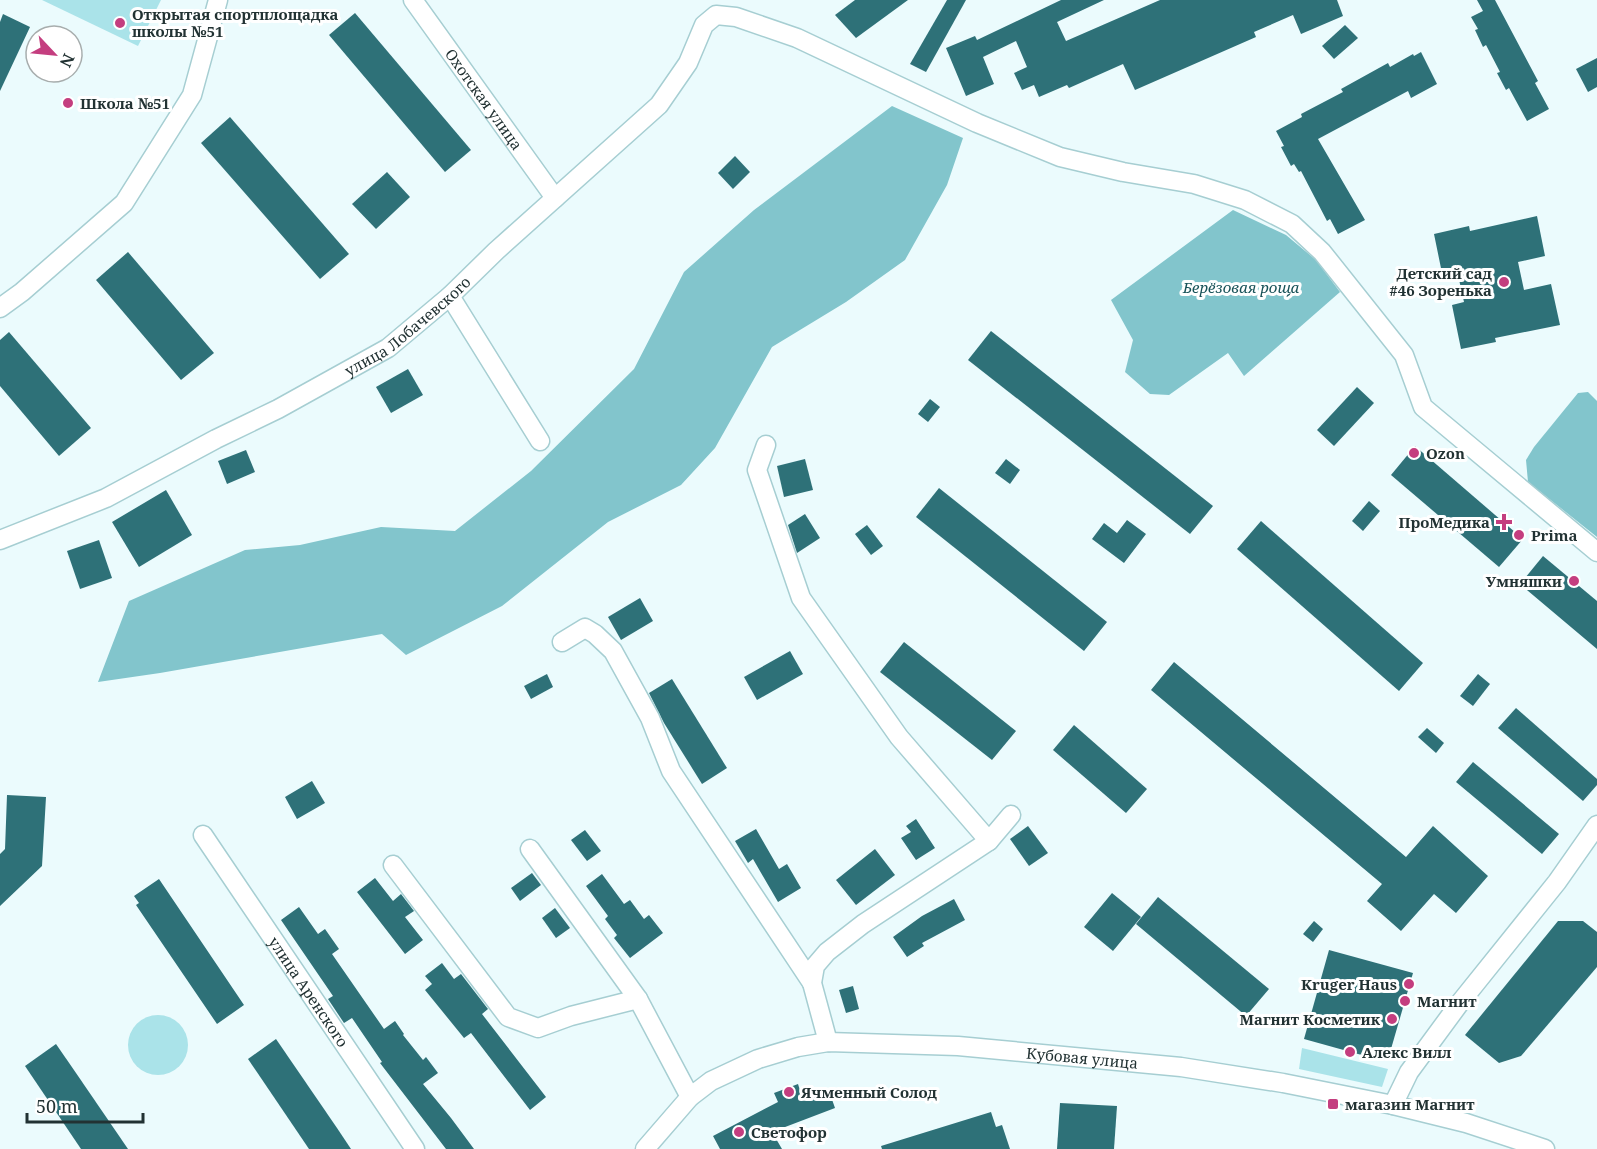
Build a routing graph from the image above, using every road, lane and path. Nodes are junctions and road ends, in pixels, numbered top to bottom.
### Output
1 (218, 0) edge
2 (413, 0) edge
3 (555, 198) junction
4 (450, 296) junction
5 (0, 308) edge
6 (540, 441) dead end
7 (766, 445) dead end
8 (0, 540) edge
9 (1597, 552) edge
10 (562, 642) dead end
11 (1011, 815) dead end
12 (1597, 825) edge
13 (203, 835) dead end
14 (989, 841) junction
15 (530, 849) dead end
16 (393, 865) dead end
17 (812, 984) junction
18 (638, 999) junction
19 (828, 1042) junction
20 (690, 1097) junction
21 (1393, 1106) junction
22 (415, 1149) edge
23 (645, 1149) edge
24 (1545, 1149) edge

1 - 5 street
2 - 3 street, Охотская улица
3 - 4 street, улица Лобачевского
3 - 9 street, улица Лобачевского
4 - 6 street
4 - 8 street, улица Лобачевского
7 - 14 street
10 - 17 street
11 - 14 street
12 - 21 street
13 - 22 street, улица Аренского
14 - 17 street
15 - 18 street
16 - 18 street
17 - 19 street
18 - 20 street
19 - 20 street, Кубовая улица
19 - 21 street, Кубовая улица
20 - 23 street, Кубовая улица
21 - 24 street, Кубовая улица

